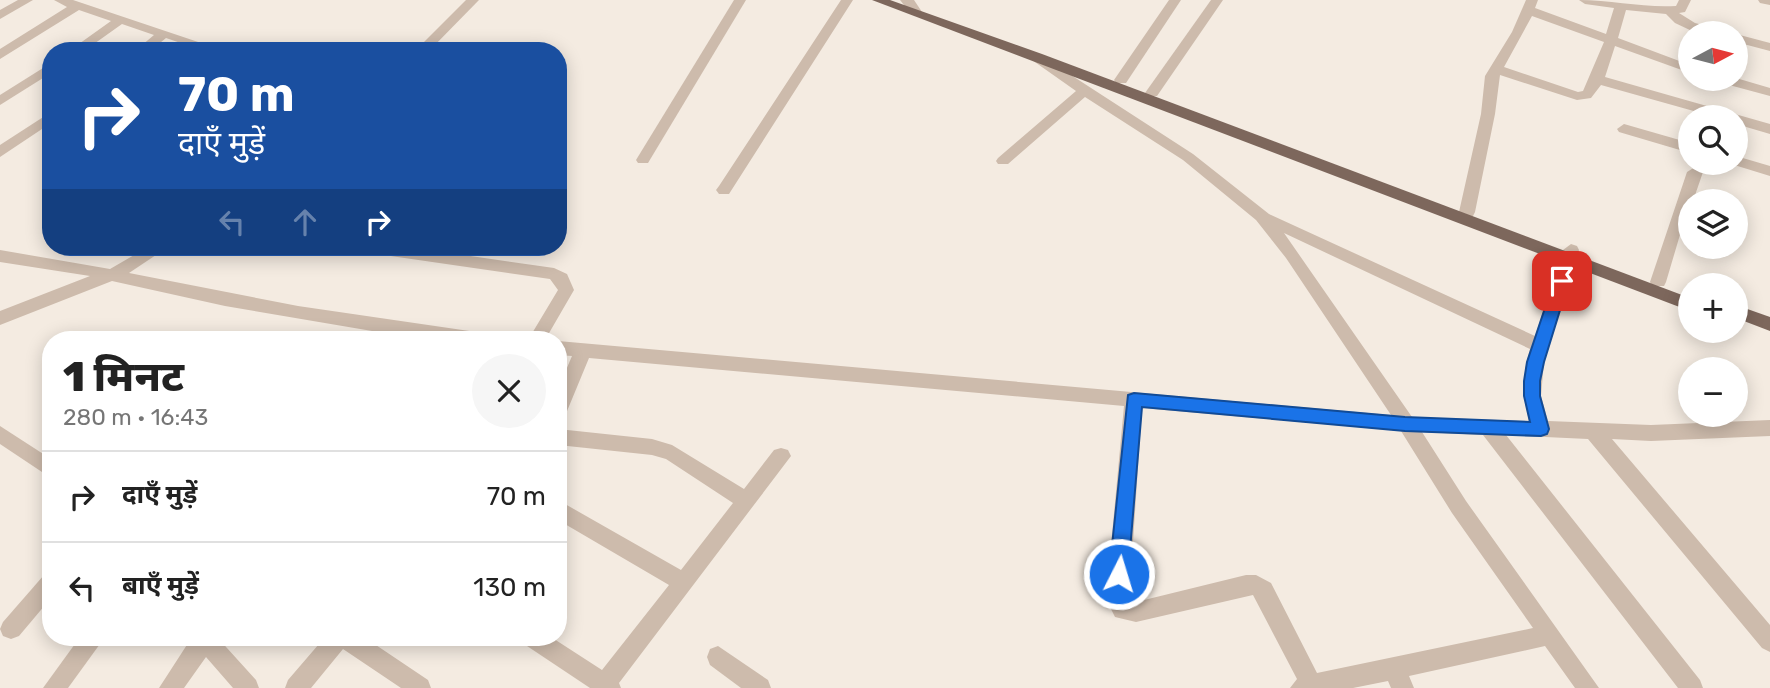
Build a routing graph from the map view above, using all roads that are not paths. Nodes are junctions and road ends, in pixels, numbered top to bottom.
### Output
1 (27, 0) edge
2 (60, 0) edge
3 (473, 0) edge
4 (740, 0) edge
5 (847, 0) edge
6 (878, 0) edge
7 (1175, 0) edge
8 (1217, 0) edge
9 (1585, 0) edge
10 (1685, 0) edge
11 (1764, 0) edge
12 (1770, 1) edge
13 (908, 4) edge
14 (1530, 5) edge
15 (77, 6) junction
16 (1621, 7) junction
17 (1671, 12) junction
18 (0, 15) edge
19 (120, 20) junction
20 (1683, 21) edge
21 (163, 34) junction
22 (1611, 41) junction
23 (1748, 41) edge
24 (88, 42) edge
25 (153, 42) edge
26 (189, 42) edge
27 (430, 42) edge
28 (1770, 47) edge
29 (0, 55) edge
30 (1037, 57) junction
31 (1678, 65) edge
32 (1496, 69) junction
33 (42, 73) edge
34 (1596, 79) junction
35 (1121, 80) junction
36 (1748, 86) edge
37 (1084, 90) junction
38 (1770, 92) edge
39 (1152, 93) junction
40 (0, 101) edge
41 (1688, 105) edge
42 (42, 122) edge
43 (1748, 123) edge
44 (1624, 129) dead end
45 (1770, 129) edge
46 (1678, 145) edge
47 (0, 152) edge
48 (643, 160) dead end
49 (1003, 162) dead end
50 (1748, 165) edge
51 (1770, 171) edge
52 (1350, 173) junction
53 (1694, 175) edge
54 (724, 190) dead end
55 (1467, 212) junction
56 (1262, 216) junction
57 (1570, 254) junction
58 (0, 256) edge
59 (145, 256) edge
60 (431, 256) edge
61 (114, 274) junction
62 (1658, 282) junction
63 (1678, 289) edge
64 (1678, 300) edge
65 (1748, 316) edge
66 (0, 318) edge
67 (1770, 324) edge
68 (1748, 326) edge
69 (406, 331) edge
70 (541, 331) edge
71 (1770, 334) edge
72 (1540, 346) junction
73 (567, 349) edge
74 (583, 351) junction
75 (567, 389) edge
76 (1134, 400) junction
77 (1405, 424) junction
78 (1488, 427) junction
79 (1770, 428) edge
80 (1541, 429) junction
81 (1593, 431) junction
82 (0, 434) edge
83 (567, 438) edge
84 (781, 456) dead end
85 (42, 464) edge
86 (746, 501) junction
87 (567, 514) edge
88 (683, 582) junction
89 (42, 593) edge
90 (11, 629) dead end
91 (1550, 635) junction
92 (1770, 641) edge
93 (86, 646) edge
94 (199, 646) edge
95 (210, 646) edge
96 (331, 646) edge
97 (358, 646) edge
98 (546, 646) edge
99 (718, 657) dead end
100 (1398, 678) edge
101 (607, 686) edge
102 (1306, 687) edge
103 (54, 688) edge
104 (170, 688) edge
105 (248, 688) edge
106 (296, 688) edge
107 (420, 688) edge
108 (760, 688) edge
109 (1588, 688) edge
110 (1692, 688) edge

1 - 18 street
2 - 15 street
3 - 27 street
4 - 48 street
5 - 54 street
6 - 13 main road
7 - 35 street
8 - 39 street
9 - 16 street
10 - 17 street
11 - 12 street
13 - 30 main road
13 - 35 main road
14 - 22 street
14 - 32 street
15 - 19 street
15 - 29 street
16 - 17 street
16 - 22 street
17 - 20 street
19 - 21 street
19 - 24 street
21 - 25 street
21 - 26 street
22 - 31 street
22 - 34 street
23 - 28 street
30 - 37 street
30 - 52 main road
32 - 34 street
32 - 55 street
33 - 40 street
34 - 41 street
35 - 39 main road
36 - 38 street
37 - 49 street
37 - 56 street
39 - 52 main road
42 - 47 street
43 - 45 street
44 - 46 street
50 - 51 street
52 - 55 main road
52 - 57 main road
53 - 62 street
55 - 57 main road
56 - 72 street
56 - 77 street
57 - 62 main road
57 - 64 main road
57 - 72 street
58 - 61 street
59 - 61 street
60 - 70 street
61 - 66 street
61 - 69 street
62 - 63 main road
65 - 67 main road
68 - 71 main road
72 - 80 street
73 - 74 street
74 - 75 street
74 - 76 street
76 - 77 street
76 - 102 street
77 - 78 street
77 - 91 street
78 - 80 street
78 - 110 street
79 - 81 street
80 - 81 street
81 - 92 street
82 - 85 street
83 - 86 street
84 - 86 street
86 - 88 street
87 - 88 street
88 - 101 street
89 - 90 street
91 - 100 street
91 - 109 street
93 - 103 street
94 - 104 street
95 - 105 street
96 - 106 street
97 - 107 street
98 - 101 street
99 - 108 street
100 - 102 street

